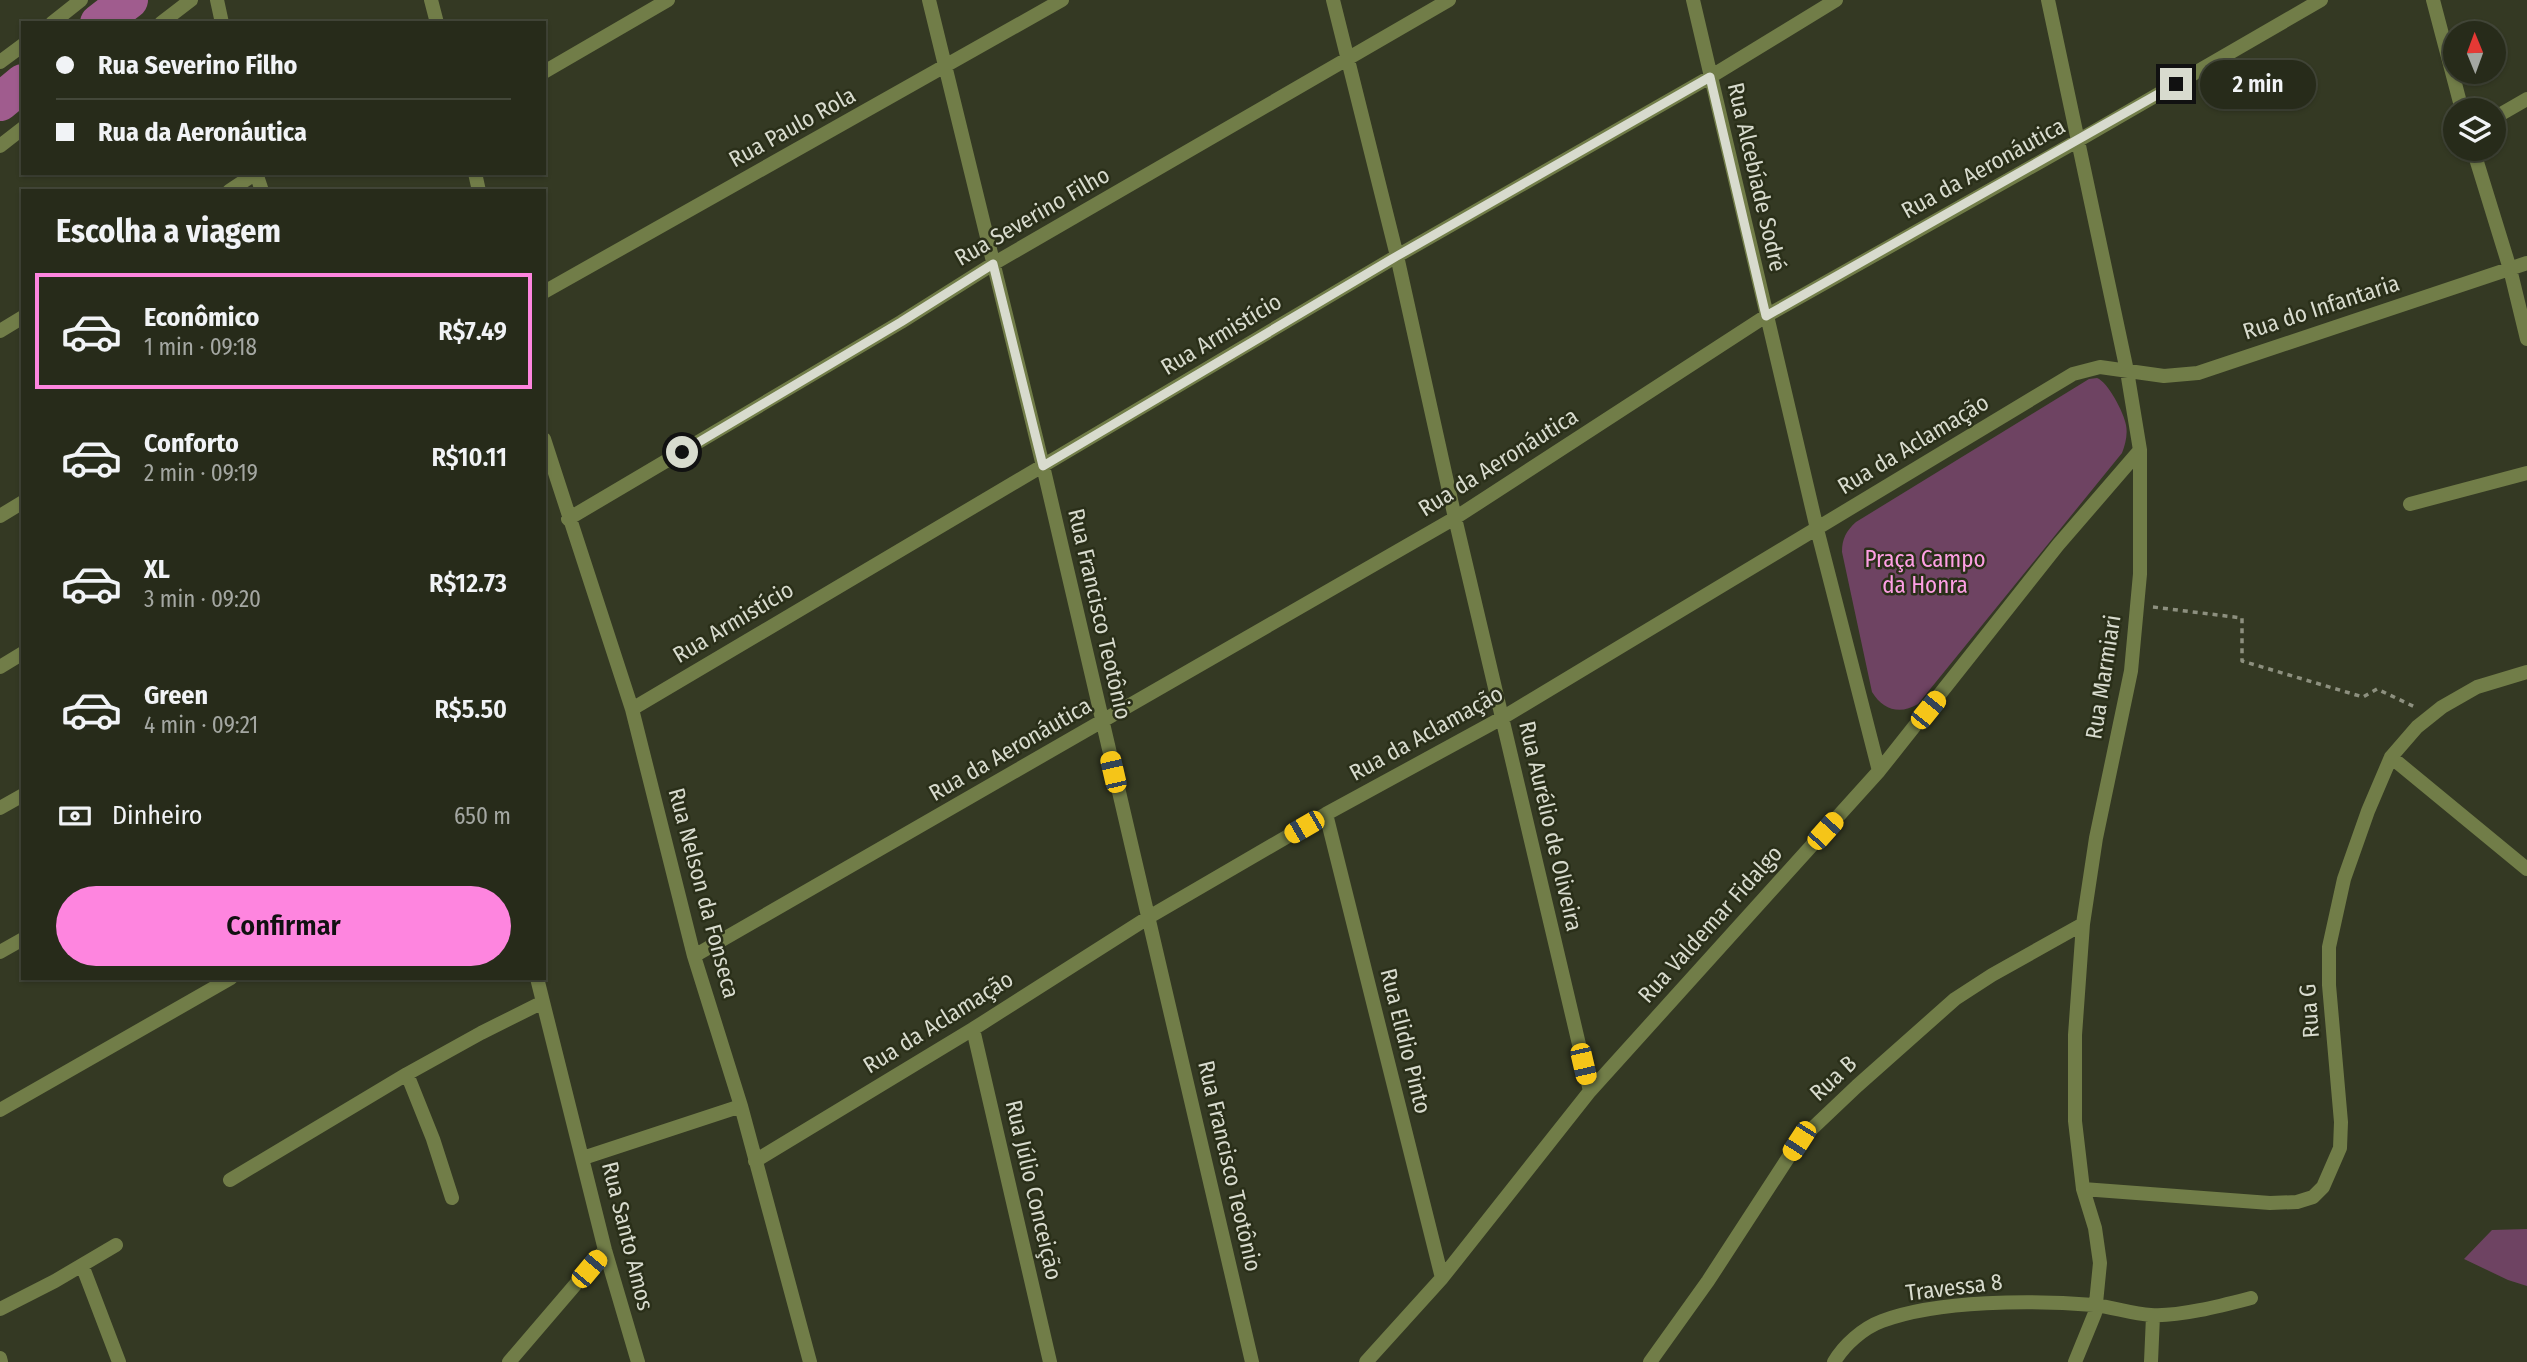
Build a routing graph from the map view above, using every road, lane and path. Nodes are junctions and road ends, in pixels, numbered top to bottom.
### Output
1 (81, 0) edge
2 (191, 0) edge
3 (217, 0) edge
4 (431, 0) edge
5 (668, 0) edge
6 (929, 0) edge
7 (1062, 0) edge
8 (1333, 0) edge
9 (1450, 0) edge
10 (1693, 0) edge
11 (1836, 0) edge
12 (2048, 0) edge
13 (2321, 0) edge
14 (2432, 0) edge
15 (55, 21) edge
16 (164, 21) edge
17 (222, 21) edge
18 (436, 21) edge
19 (21, 46) edge
20 (1348, 59) junction
21 (0, 62) edge
22 (945, 68) junction
23 (546, 71) edge
24 (1710, 77) junction
25 (2459, 98) edge
26 (2527, 99) edge
27 (2506, 111) edge
28 (21, 130) edge
29 (2079, 140) junction
30 (0, 146) edge
31 (2477, 161) edge
32 (253, 175) edge
33 (232, 189) edge
34 (1397, 256) junction
35 (2527, 263) edge
36 (993, 264) junction
37 (2510, 269) junction
38 (546, 291) edge
39 (1766, 316) junction
40 (21, 318) edge
41 (0, 331) edge
42 (2527, 339) edge
43 (2127, 371) junction
44 (2140, 450) junction
45 (546, 452) edge
46 (1043, 466) junction
47 (2527, 473) edge
48 (551, 484) edge
49 (21, 503) edge
50 (2410, 505) dead end
51 (0, 516) edge
52 (1455, 518) junction
53 (568, 519) junction
54 (1817, 529) junction
55 (2137, 605) junction
56 (21, 654) edge
57 (0, 667) edge
58 (2527, 672) edge
59 (632, 709) junction
60 (2432, 714) junction
61 (1502, 718) junction
62 (1101, 723) junction
63 (2391, 757) junction
64 (1879, 771) junction
65 (21, 796) edge
66 (0, 808) edge
67 (1326, 814) junction
68 (2527, 869) edge
69 (1149, 917) junction
70 (2083, 924) junction
71 (21, 940) edge
72 (0, 952) edge
73 (695, 956) junction
74 (228, 980) edge
75 (538, 980) edge
76 (543, 1002) junction
77 (973, 1028) junction
78 (407, 1074) junction
79 (1590, 1091) junction
80 (741, 1107) junction
81 (0, 1110) edge
82 (583, 1158) junction
83 (755, 1161) junction
84 (230, 1180) dead end
85 (2083, 1189) junction
86 (452, 1198) dead end
87 (116, 1245) dead end
88 (605, 1250) junction
89 (82, 1265) junction
90 (1442, 1278) junction
91 (2251, 1298) dead end
92 (2096, 1305) junction
93 (0, 1309) edge
94 (2153, 1315) junction
95 (119, 1362) edge
96 (509, 1362) edge
97 (638, 1362) edge
98 (810, 1362) edge
99 (1050, 1362) edge
100 (1252, 1362) edge
101 (1366, 1362) edge
102 (1650, 1362) edge
103 (1833, 1362) edge
104 (2075, 1362) edge
105 (2151, 1362) edge

1 - 15 street
2 - 16 street
3 - 17 street
4 - 18 street
5 - 23 street
6 - 22 street, Rua Francisco Teotônio
7 - 22 street, Rua Paulo Rola
8 - 20 street, Rua Aurélio de Oliveira
9 - 20 street, Rua Severino Filho
10 - 24 street, Rua Alcebíade Sodré
11 - 24 street, Rua Armistício
12 - 29 street, Rua Marmiari
13 - 29 street, Rua da Aeronáutica
14 - 25 street
19 - 21 street
20 - 34 street, Rua Aurélio de Oliveira
20 - 36 street, Rua Severino Filho
22 - 36 street, Rua Francisco Teotônio
22 - 38 street, Rua Paulo Rola
24 - 34 street, Rua Armistício
24 - 39 street, Rua Alcebíade Sodré
26 - 27 street
28 - 30 street
29 - 39 street, Rua da Aeronáutica
29 - 43 street, Rua Marmiari
31 - 37 street
32 - 33 street
34 - 46 street, Rua Armistício
34 - 52 street, Rua Aurélio de Oliveira
35 - 37 street, Rua do Infantaria
36 - 46 street, Rua Francisco Teotônio
36 - 53 street, Rua Severino Filho
37 - 42 street
37 - 43 street, Rua do Infantaria
39 - 52 street, Rua da Aeronáutica
39 - 54 street, Rua Alcebíade Sodré
40 - 41 street
43 - 44 street, Rua Marmiari
43 - 54 street, Rua da Aclamação
44 - 55 street, Rua Marmiari
44 - 64 street, Rua Valdemar Fidalgo
45 - 48 street, Rua Nelson da Fonseca
46 - 59 street, Rua Armistício
46 - 62 street, Rua Francisco Teotônio
47 - 50 street
48 - 53 street, Rua Nelson da Fonseca
49 - 51 street
52 - 61 street, Rua Aurélio de Oliveira
52 - 62 street, Rua da Aeronáutica
53 - 59 street, Rua Nelson da Fonseca
54 - 61 street, Rua da Aclamação
54 - 64 street, Rua Alcebíade Sodré
55 - 60 path
55 - 70 street, Rua Marmiari
56 - 57 street
58 - 60 street, Rua G
59 - 73 street, Rua Nelson da Fonseca
60 - 63 street, Rua G
61 - 67 street, Rua da Aclamação
61 - 79 street, Rua Aurélio de Oliveira
62 - 69 street, Rua Francisco Teotônio
62 - 73 street, Rua da Aeronáutica
63 - 68 street
63 - 85 street, Rua G
64 - 79 street, Rua Valdemar Fidalgo
65 - 66 street
67 - 69 street, Rua da Aclamação
67 - 90 street, Rua Elidio Pinto
69 - 77 street, Rua da Aclamação
69 - 100 street, Rua Francisco Teotônio
70 - 85 street, Rua Marmiari
70 - 102 street, Rua B
71 - 72 street
73 - 80 street, Rua Nelson da Fonseca
74 - 81 street
75 - 76 street
76 - 78 street
76 - 82 street
77 - 83 street, Rua da Aclamação
77 - 99 street, Rua Júlio Conceição
78 - 84 street
78 - 86 street
79 - 90 street, Rua Valdemar Fidalgo
80 - 82 street, Rua Santo Amos
80 - 83 street, Rua Nelson da Fonseca
82 - 88 street, Rua Santo Amos
83 - 98 street, Rua Nelson da Fonseca
85 - 92 street, Rua Marmiari
87 - 89 street
88 - 96 street
88 - 97 street, Rua Santo Amos
89 - 93 street
89 - 95 street
90 - 101 street, Rua Valdemar Fidalgo
91 - 94 street, Travessa 8
92 - 94 street, Travessa 8
92 - 103 street, Travessa 8
92 - 104 street, Rua Marmiari
94 - 105 street

